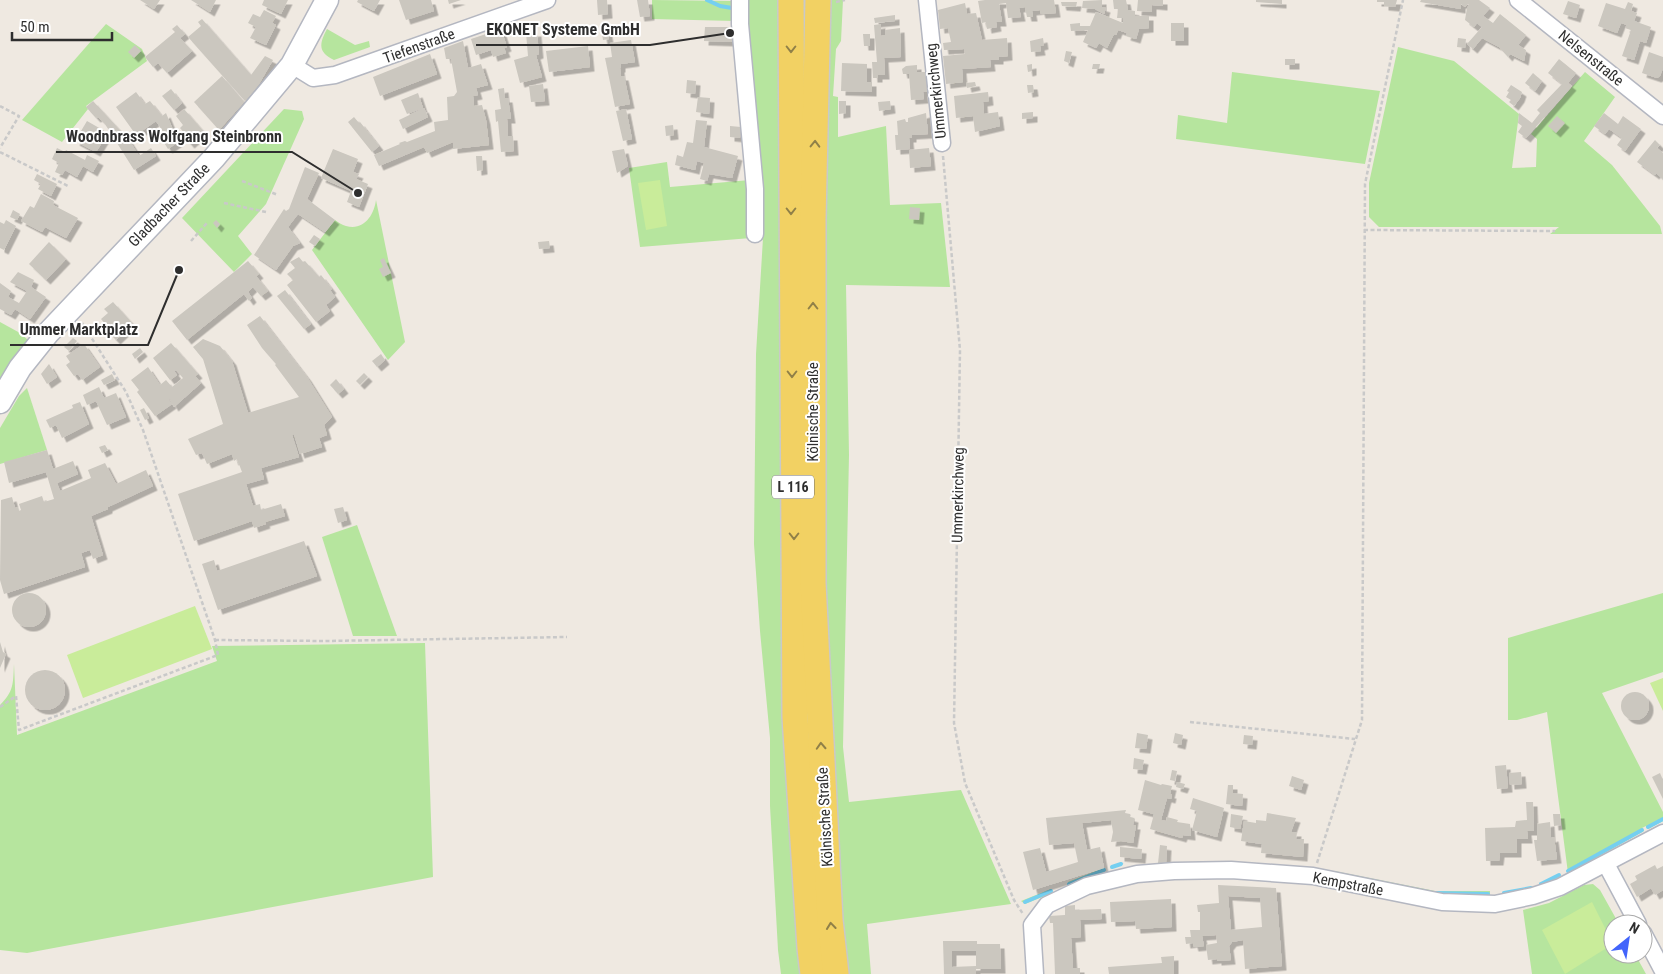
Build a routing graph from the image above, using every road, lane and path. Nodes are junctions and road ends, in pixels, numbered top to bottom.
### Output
1 (327, 0) edge
2 (547, 0) edge
3 (740, 0) edge
4 (791, 0) edge
5 (845, 0) edge
6 (927, 0) edge
7 (1403, 0) edge
8 (1518, 0) edge
9 (825, 2) edge
10 (292, 65) junction
11 (0, 106) edge
12 (1663, 116) edge
13 (942, 143) joint
14 (0, 148) edge
15 (0, 152) edge
16 (242, 181) dead end
17 (68, 186) dead end
18 (278, 195) dead end
19 (224, 203) dead end
20 (266, 212) dead end
21 (207, 223) dead end
22 (1364, 230) junction
23 (1555, 231) dead end
24 (755, 234) dead end
25 (191, 241) dead end
26 (72, 307) junction
27 (0, 402) edge
28 (567, 637) dead end
29 (215, 640) junction
30 (0, 707) edge
31 (1190, 722) dead end
32 (1355, 739) junction
33 (1663, 834) edge
34 (1606, 864) junction
35 (1313, 876) junction
36 (1633, 914) edge
37 (1032, 925) junction
38 (1653, 952) edge
39 (1663, 971) edge
40 (813, 974) edge
41 (836, 974) edge
42 (1035, 974) edge

1 - 10 main road, Gladbacher Straße
2 - 10 street, Tiefenstraße
3 - 24 street
4 -> 40 main road, Kölnische Straße / L 116
5 - 9 path
6 - 13 street, Ummerkirchweg
7 - 22 path
8 - 12 street, Nelsenstraße
41 -> 9 main road, Kölnische Straße / L 116
10 - 26 main road, Gladbacher Straße
11 - 14 path
13 - 37 path, Ummerkirchweg
15 - 17 path
16 - 18 path
19 - 20 path
21 - 25 path
22 - 23 path
22 - 32 path
26 - 27 main road, Gladbacher Straße
26 - 29 path
28 - 29 path
29 - 30 path
31 - 32 path
32 - 35 path
33 - 34 street, Kempstraße
34 - 35 street, Kempstraße
34 - 36 street
35 - 37 street, Kempstraße
37 - 42 street
38 - 39 street

